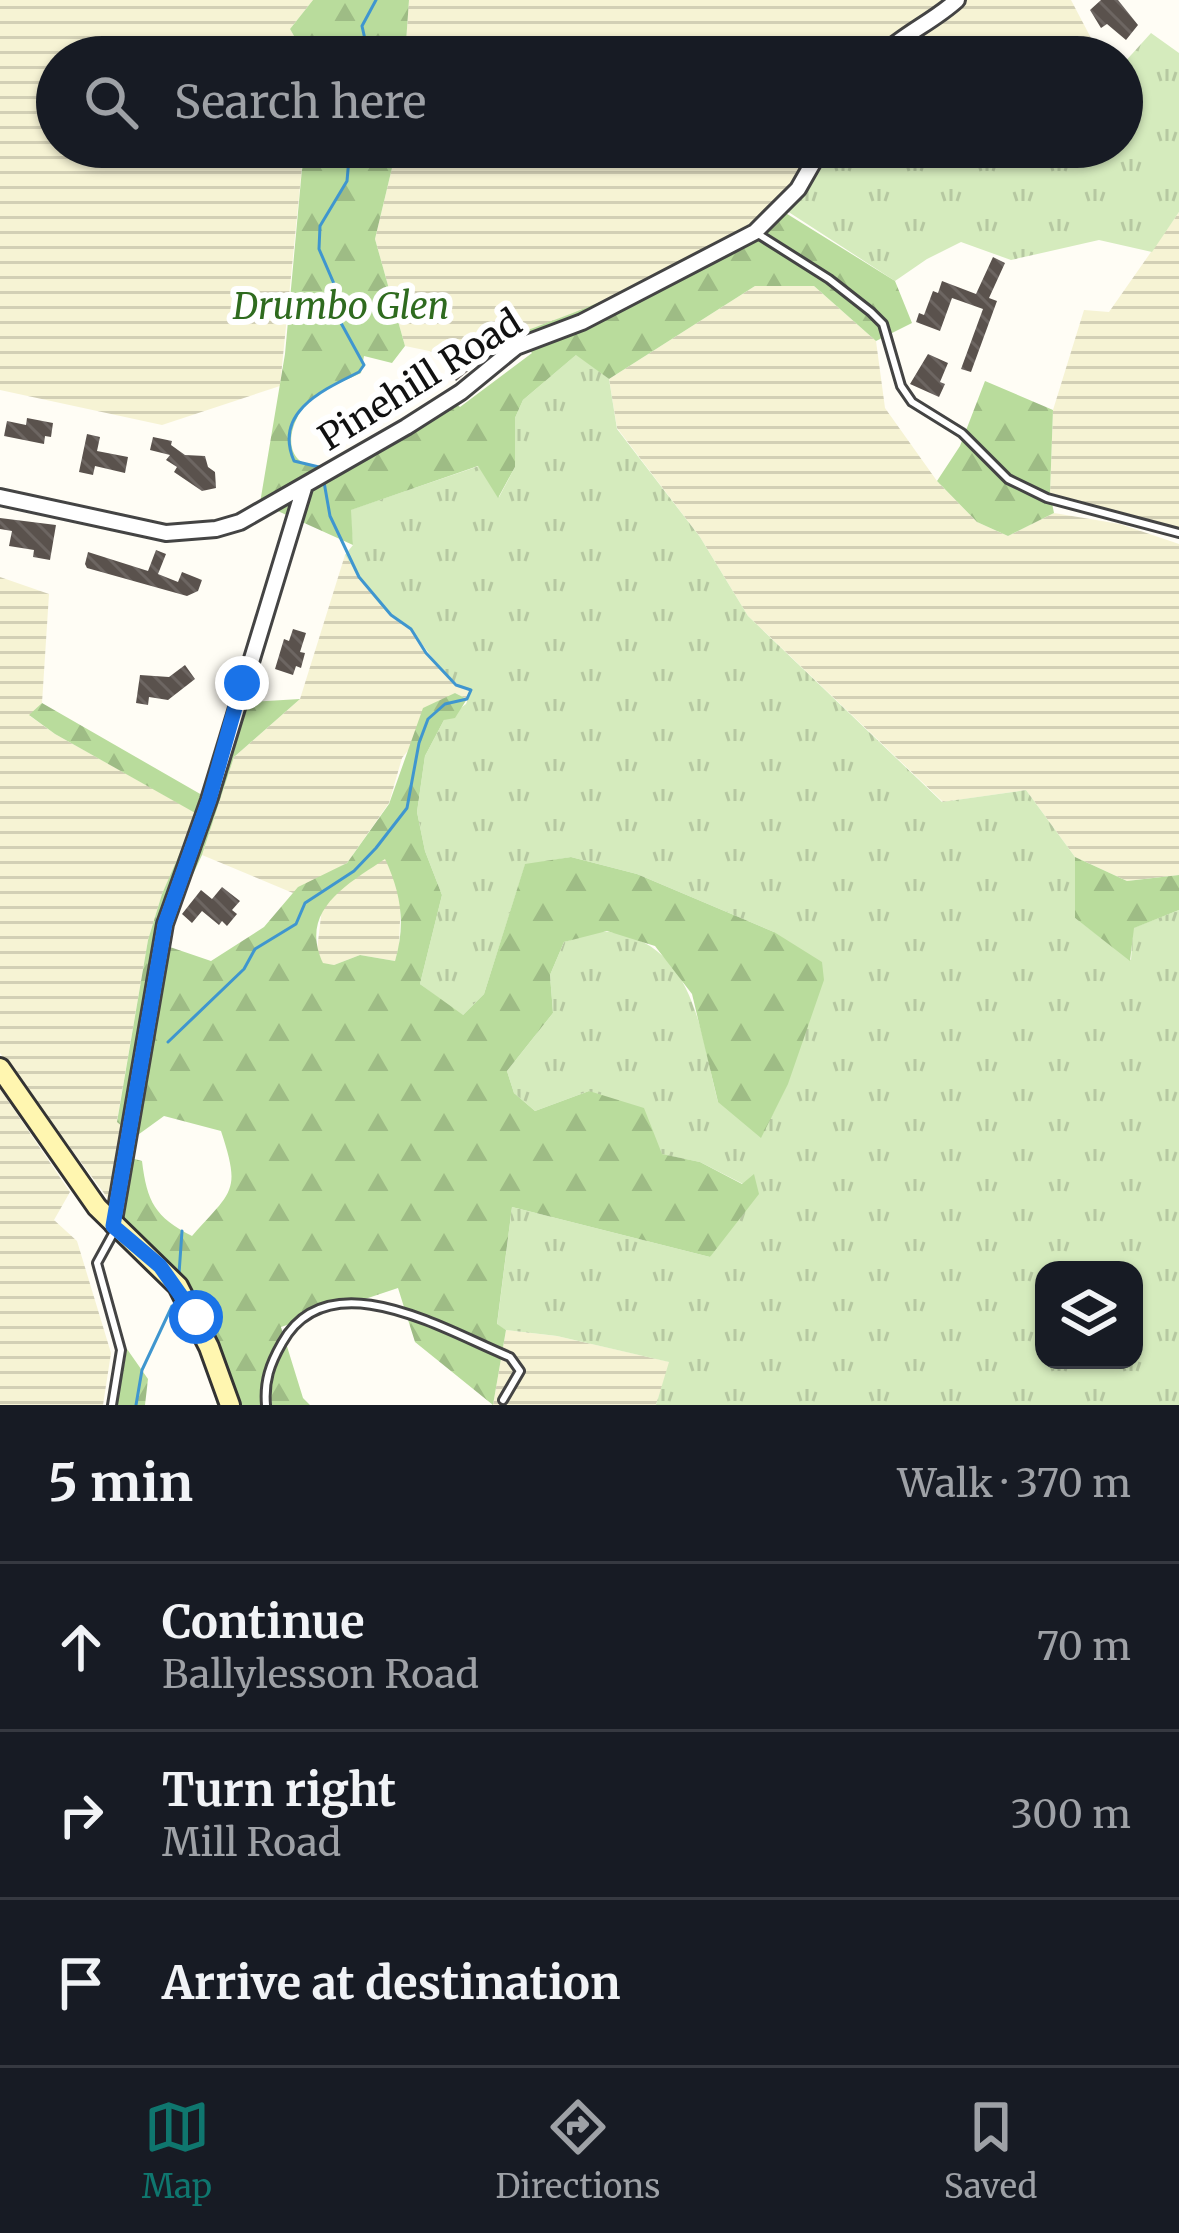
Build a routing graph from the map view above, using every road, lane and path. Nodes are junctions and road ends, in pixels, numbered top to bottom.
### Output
1 (957, 0) edge
2 (908, 36) edge
3 (809, 168) edge
4 (755, 232) junction
5 (316, 481) junction
6 (0, 497) edge
7 (1179, 533) edge
8 (0, 1068) edge
9 (115, 1228) junction
10 (503, 1400) dead end
11 (112, 1405) edge
12 (230, 1405) edge
13 (266, 1405) edge

1 - 2 street
3 - 4 street, Pinehill Road
4 - 5 street, Pinehill Road
4 - 7 lane
5 - 6 street, Pinehill Road
5 - 9 street
8 - 9 main road
9 - 11 lane
9 - 12 main road
10 - 13 lane

